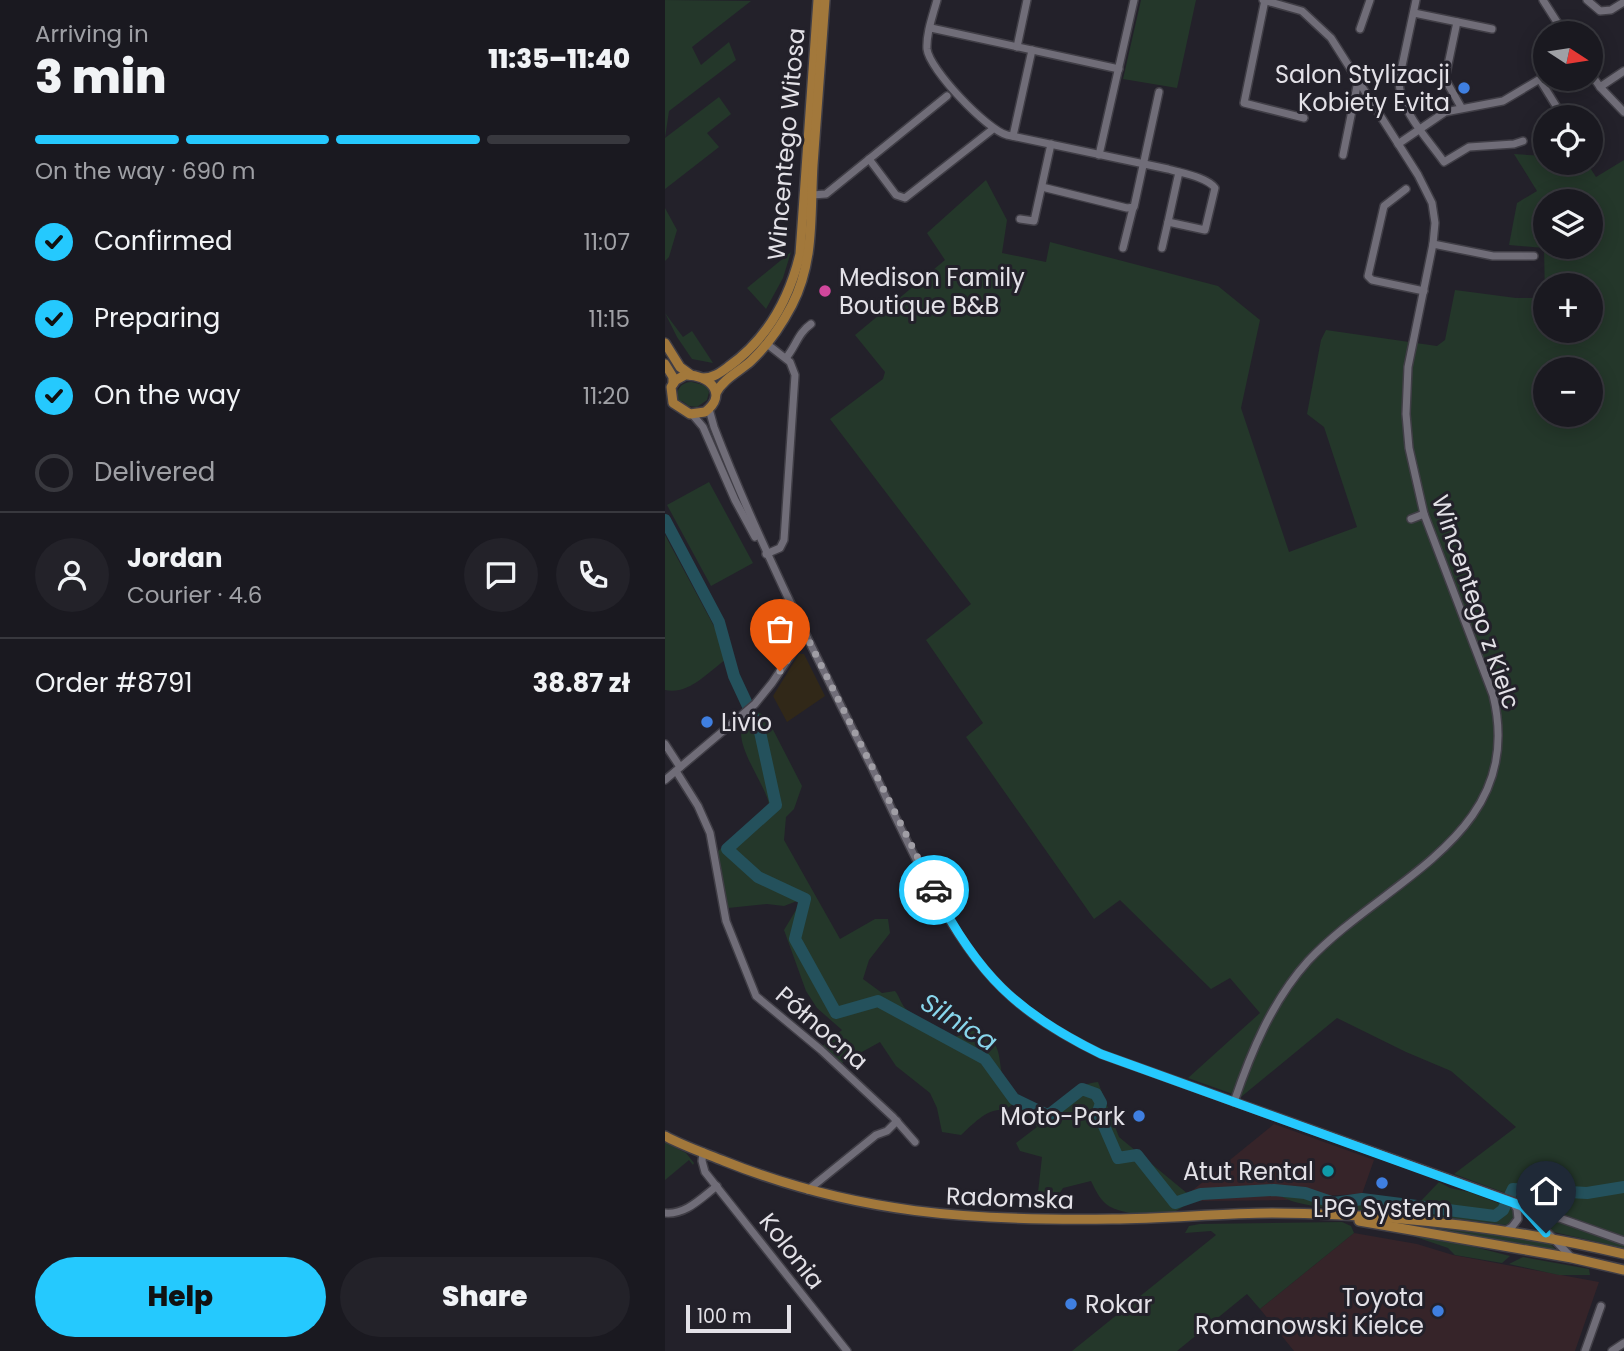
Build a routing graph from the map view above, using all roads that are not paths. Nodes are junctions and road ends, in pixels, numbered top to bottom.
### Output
1 (818, 0) edge
2 (825, 0) edge
3 (937, 0) edge
4 (1027, 0) edge
5 (1134, 0) edge
6 (1264, 0) edge
7 (1370, 0) edge
8 (1416, 0) edge
9 (1555, 0) edge
10 (1587, 0) edge
11 (1545, 2) edge
12 (1624, 2) edge
13 (1414, 13) junction
14 (1557, 21) edge
15 (1457, 22) junction
16 (930, 28) junction
17 (1360, 29) dead end
18 (1492, 29) dead end
19 (1017, 47) junction
20 (1032, 50) junction
21 (1119, 69) junction
22 (1624, 71) edge
23 (1358, 81) junction
24 (1533, 84) edge
25 (1603, 85) edge
26 (1603, 90) edge
27 (1159, 92) dead end
28 (947, 96) dead end
29 (1461, 107) junction
30 (1624, 112) edge
31 (1304, 118) dead end
32 (1420, 128) junction
33 (993, 130) junction
34 (1013, 136) junction
35 (1523, 141) dead end
36 (1051, 144) junction
37 (1398, 144) junction
38 (1099, 155) junction
39 (1343, 155) dead end
40 (869, 159) junction
41 (1144, 164) junction
42 (1179, 173) junction
43 (1042, 187) junction
44 (1406, 190) dead end
45 (812, 195) junction
46 (1133, 208) junction
47 (1020, 219) dead end
48 (1168, 222) junction
49 (1433, 244) junction
50 (1123, 248) dead end
51 (1162, 248) dead end
52 (1533, 256) edge
53 (1424, 291) junction
54 (811, 324) dead end
55 (665, 343) edge
56 (767, 344) junction
57 (786, 358) junction
58 (665, 364) edge
59 (691, 374) junction
60 (703, 378) junction
61 (669, 392) edge
62 (716, 393) junction
63 (709, 408) junction
64 (682, 410) junction
65 (669, 411) dead end
66 (692, 414) junction
67 (1424, 514) junction
68 (1411, 519) dead end
69 (761, 543) junction
70 (766, 554) junction
71 (807, 637) junction
72 (665, 744) edge
73 (678, 769) junction
74 (665, 780) edge
75 (1234, 1102) junction
76 (897, 1121) junction
77 (665, 1129) edge
78 (665, 1136) edge
79 (915, 1142) dead end
80 (689, 1146) junction
81 (703, 1152) junction
82 (713, 1157) junction
83 (709, 1174) junction
84 (717, 1186) junction
85 (808, 1191) junction
86 (1513, 1202) junction
87 (1522, 1206) junction
88 (665, 1213) edge
89 (1341, 1216) junction
90 (1505, 1231) junction
91 (1552, 1239) junction
92 (1624, 1241) edge
93 (1624, 1254) edge
94 (1571, 1258) junction
95 (1624, 1269) edge
96 (1601, 1306) dead end
97 (1624, 1343) edge
98 (847, 1351) edge
99 (1585, 1351) edge
100 (1612, 1351) edge

1 - 60 main road, Wincentego Witosa
2 - 45 main road, Wincentego Witosa
3 - 16 street
4 - 19 street
5 - 21 street
6 - 23 street, Wincentego z Kielc
6 - 31 street
7 - 17 street
8 - 13 street
9 - 11 street
10 - 12 street
11 - 14 street
13 - 15 street
13 - 32 street
15 - 18 street
15 - 29 street
16 - 19 street
16 - 33 street
19 - 20 street
20 - 21 street
20 - 34 street
21 - 38 street
22 - 25 street
23 - 37 street, Wincentego z Kielc
23 - 39 street
24 - 29 street
26 - 30 street
27 - 41 street
28 - 40 street
29 - 32 street
32 - 35 street
32 - 37 street
33 - 34 street
33 - 40 street
34 - 36 street
36 - 38 street
36 - 43 street
37 - 49 street, Wincentego z Kielc
38 - 41 street
40 - 45 street
41 - 42 street
41 - 46 street
42 - 48 street
42 - 48 street
43 - 46 street
43 - 47 street
44 - 53 street
45 - 56 main road, Wincentego Witosa
46 - 50 street
48 - 51 street
49 - 52 street
49 - 53 street, Wincentego z Kielc
53 - 67 street, Wincentego z Kielc
54 - 57 street
55 - 59 main road
56 - 57 street
56 - 62 main road, Wincentego Witosa
57 - 70 street
58 - 61 main road
59 - 60 main road
59 - 61 main road
60 - 62 main road
61 - 64 main road
62 - 63 main road
63 - 66 main road
63 - 69 street
64 - 65 main road
64 - 66 main road
66 - 69 street
67 - 68 street
67 - 75 street, Wincentego z Kielc
69 - 70 street
70 - 71 street
71 - 73 street
71 - 75 street
72 - 73 street, Północna
73 - 74 street
73 - 76 street, Północna
75 - 86 street
76 - 79 street, Północna
76 - 85 street
77 - 80 main road, Radomska
78 - 80 main road, Radomska
80 - 81 main road, Radomska
81 - 82 main road, Radomska
81 - 83 street, Kolonia
82 - 83 street
82 - 85 main road, Radomska
83 - 84 street, Kolonia
84 - 88 street
84 - 98 street, Kolonia
85 - 89 main road, Radomska
86 - 87 street
86 - 90 street
87 - 91 street
87 - 92 street
89 - 90 main road, Radomska
89 - 94 main road, Radomska
90 - 91 main road, Radomska
91 - 93 main road, Radomska
91 - 94 street
94 - 95 main road, Radomska
96 - 99 street
97 - 100 street

